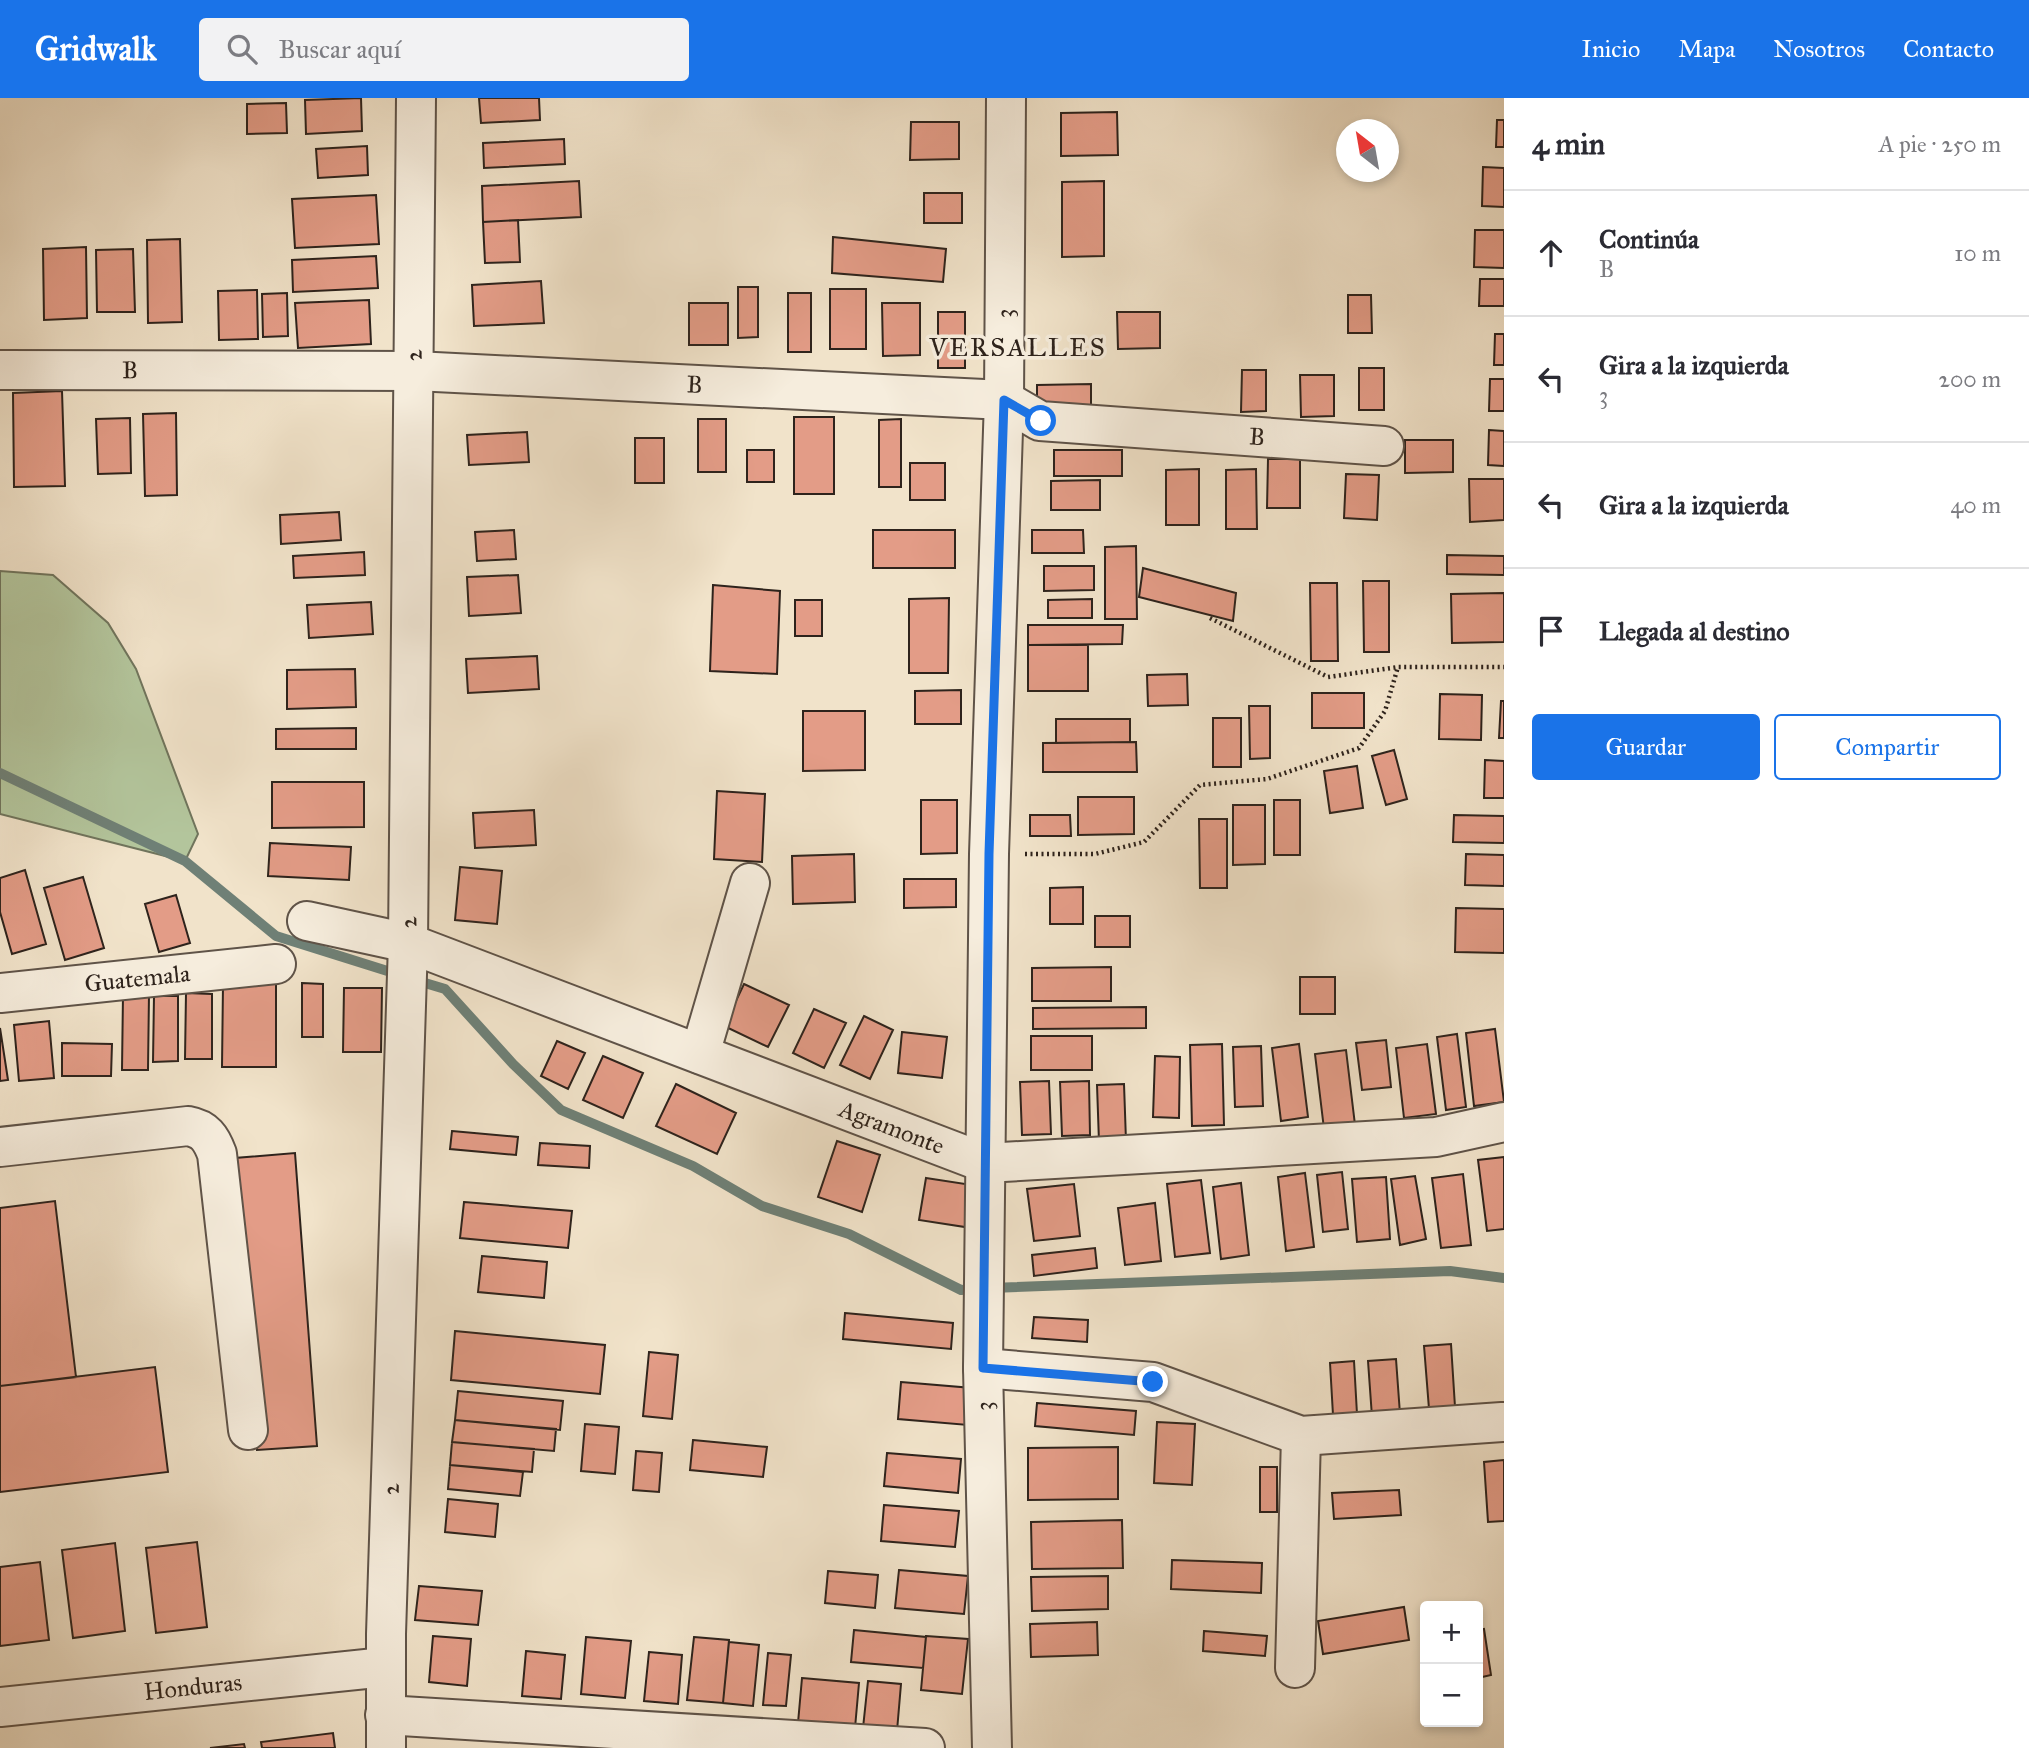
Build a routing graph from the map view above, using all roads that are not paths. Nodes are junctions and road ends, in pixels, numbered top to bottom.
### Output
1 (416, 98) edge
2 (1006, 98) edge
3 (0, 370) edge
4 (415, 371) junction
5 (1004, 400) junction
6 (1384, 446) dead end
7 (750, 883) dead end
8 (307, 921) dead end
9 (408, 943) junction
10 (276, 964) dead end
11 (0, 993) edge
12 (700, 1054) junction
13 (1504, 1122) edge
14 (0, 1147) edge
15 (985, 1163) junction
16 (983, 1368) junction
17 (1502, 1422) dead end
18 (248, 1430) dead end
19 (1301, 1436) junction
20 (385, 1667) junction
21 (1295, 1668) dead end
22 (0, 1707) edge
23 (385, 1732) edge
24 (925, 1748) edge
25 (992, 1748) edge

1 - 4 street, 2
2 - 5 street, 3
3 - 4 street, B
4 - 5 street, B
4 - 9 street, 2
5 - 6 street, B
5 - 15 street, 3
7 - 12 street
8 - 9 street, Agramonte
9 - 12 street, Agramonte
9 - 20 street, 2
10 - 11 street, Guatemala
12 - 15 street, Agramonte
13 - 15 street, Agramonte
14 - 18 street
15 - 16 street, 3
16 - 19 street
16 - 25 street, 3
17 - 19 street
19 - 21 street
20 - 22 street, Honduras
20 - 23 street, 2
23 - 24 street

